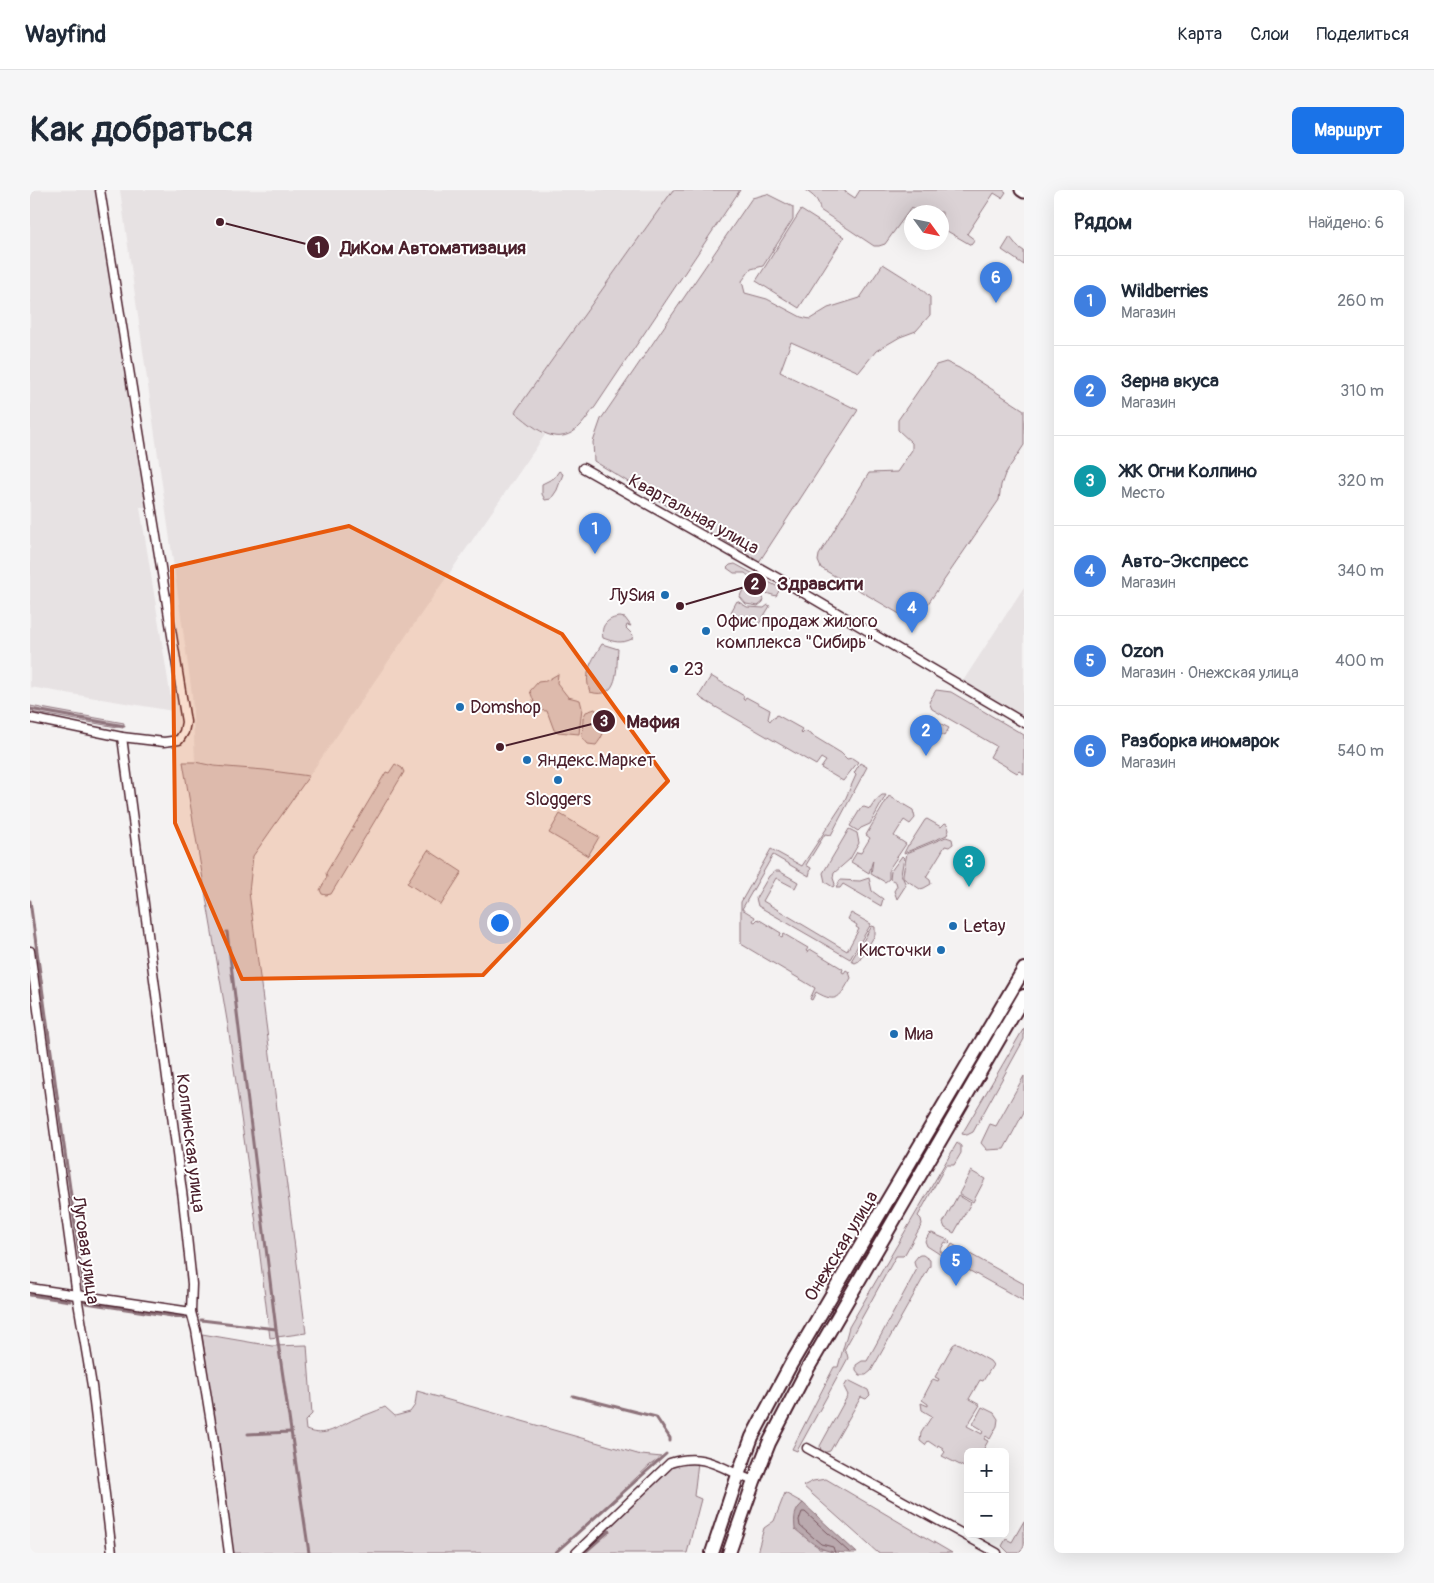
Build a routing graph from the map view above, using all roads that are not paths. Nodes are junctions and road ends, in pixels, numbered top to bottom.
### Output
1 (100, 190) edge
2 (1021, 190) edge
3 (1024, 192) edge
4 (583, 468) dead end
5 (30, 718) edge
6 (1024, 723) edge
7 (122, 737) junction
8 (30, 951) edge
9 (1024, 969) edge
10 (1024, 996) edge
11 (30, 1288) edge
12 (77, 1296) junction
13 (191, 1312) junction
14 (807, 1448) dead end
15 (738, 1475) junction
16 (754, 1481) junction
17 (112, 1553) edge
18 (229, 1553) edge
19 (576, 1553) edge
20 (712, 1553) edge
21 (729, 1553) edge
22 (997, 1553) edge

1 - 7 street
2 - 3 main road
4 - 6 street, Квартальная улица
5 - 7 street
7 - 13 street, Колпинская улица
8 - 12 street, Луговая улица
9 - 15 main road, Онежская улица
10 - 16 main road, Онежская улица
11 - 12 street
12 - 13 street
12 - 17 street, Луговая улица
13 - 18 street, Колпинская улица
14 - 22 street
15 - 16 street
15 - 19 street
15 - 20 main road, Онежская улица
16 - 21 main road, Онежская улица

